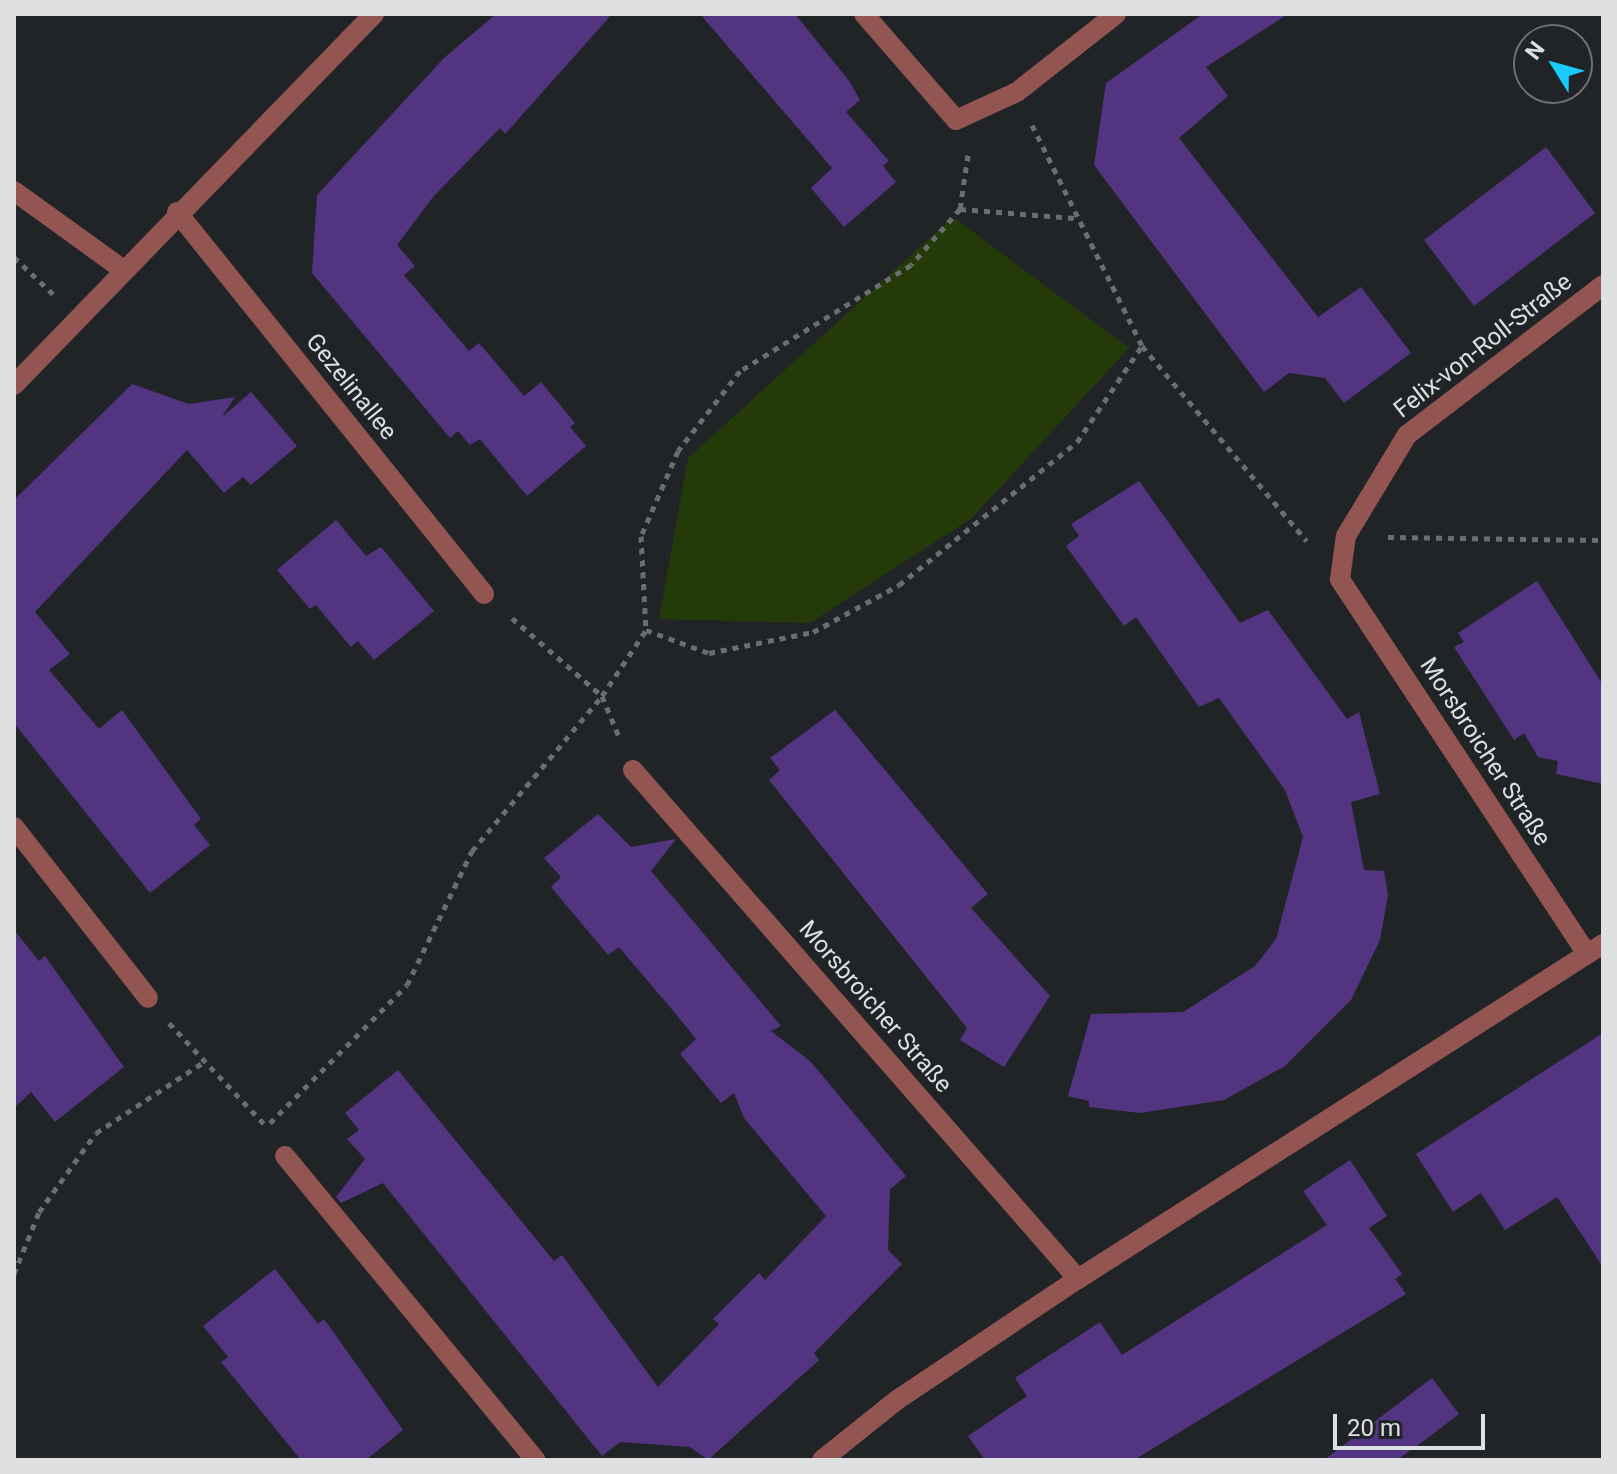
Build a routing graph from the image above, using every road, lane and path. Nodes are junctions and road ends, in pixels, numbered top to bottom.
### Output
1 (374, 14) edge
2 (864, 14) edge
3 (1116, 14) edge
4 (1017, 92) junction
5 (970, 143) dead end
6 (14, 191) edge
7 (960, 209) junction
8 (177, 212) junction
9 (1076, 219) junction
10 (14, 257) edge
11 (122, 269) junction
12 (1603, 285) edge
13 (77, 317) junction
14 (1142, 346) junction
15 (14, 385) edge
16 (1346, 536) junction
17 (1603, 540) edge
18 (1340, 579) junction
19 (484, 594) joint
20 (646, 630) junction
21 (602, 696) junction
22 (633, 770) joint
23 (14, 827) edge
24 (1595, 949) edge
25 (148, 998) joint
26 (202, 1063) junction
27 (266, 1126) junction
28 (285, 1156) joint
29 (14, 1274) edge
30 (1078, 1279) junction
31 (536, 1460) edge
32 (822, 1460) edge

1 - 8 street
2 - 4 street
3 - 4 street
4 - 9 path
5 - 7 path
6 - 11 street
7 - 9 path
7 - 20 path
8 - 11 street
8 - 19 street, Gezelinallee
9 - 14 path
10 - 13 path
11 - 13 street
12 - 16 street, Felix-von-Roll-Straße
13 - 15 street
14 - 18 path
14 - 20 path
16 - 17 path
16 - 18 street, Felix-von-Roll-Straße
18 - 24 street, Morsbroicher Straße
19 - 21 path
20 - 21 path
21 - 22 path
21 - 27 path
22 - 30 street, Morsbroicher Straße
23 - 25 street
24 - 30 street, Morsbroicher Straße
25 - 26 path
26 - 27 path
26 - 29 path
27 - 28 path
28 - 31 street
30 - 32 street, Morsbroicher Straße

